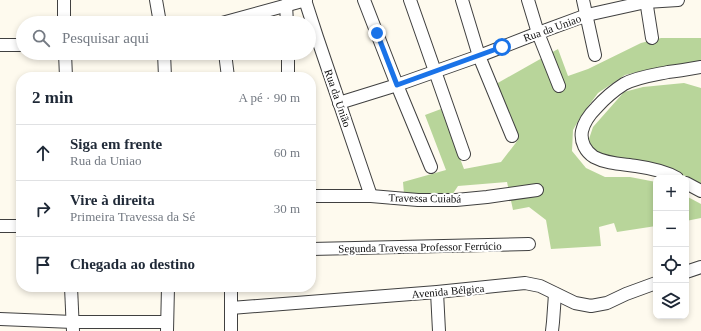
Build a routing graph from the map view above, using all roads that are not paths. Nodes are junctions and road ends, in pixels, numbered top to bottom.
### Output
1 (64, 0) edge
2 (156, 0) edge
3 (306, 0) edge
4 (364, 0) edge
5 (410, 0) edge
6 (462, 0) edge
7 (528, 0) edge
8 (583, 0) edge
9 (678, 0) edge
10 (646, 1) edge
11 (286, 5) junction
12 (587, 15) junction
13 (64, 16) edge
14 (159, 16) edge
15 (247, 16) edge
16 (287, 16) edge
17 (311, 16) edge
18 (538, 33) junction
19 (316, 34) edge
20 (652, 38) dead end
21 (0, 45) edge
22 (16, 45) edge
23 (595, 55) dead end
24 (479, 56) junction
25 (65, 60) edge
26 (164, 60) edge
27 (226, 60) edge
28 (288, 60) edge
29 (701, 67) edge
30 (434, 71) junction
31 (66, 72) edge
32 (165, 72) edge
33 (227, 72) edge
34 (288, 72) edge
35 (397, 85) junction
36 (559, 86) dead end
37 (339, 103) junction
38 (512, 136) dead end
39 (464, 154) dead end
40 (431, 167) dead end
41 (670, 175) edge
42 (689, 185) edge
43 (538, 190) dead end
44 (701, 191) edge
45 (316, 196) edge
46 (371, 196) junction
47 (0, 226) edge
48 (16, 226) edge
49 (529, 244) dead end
50 (316, 249) edge
51 (701, 267) edge
52 (689, 271) edge
53 (653, 284) edge
54 (71, 292) edge
55 (168, 292) edge
56 (231, 292) edge
57 (437, 292) junction
58 (554, 294) junction
59 (231, 308) junction
60 (0, 319) edge
61 (73, 326) edge
62 (167, 326) edge
63 (231, 331) edge
64 (439, 331) edge
65 (552, 331) edge

1 - 13 street
2 - 14 street
3 - 11 street
3 - 17 street, Rua da União
4 - 35 street
5 - 30 street
6 - 24 street
7 - 18 street
8 - 12 street
9 - 10 street, Rua da Uniao
10 - 12 street, Rua da Uniao
10 - 20 street
11 - 15 street
11 - 16 street
12 - 18 street, Rua da Uniao
12 - 23 street
18 - 24 street, Rua da Uniao
18 - 36 street
19 - 37 street, Rua da União
21 - 22 street
24 - 30 street, Rua da Uniao
24 - 38 street
25 - 31 street
26 - 32 street
27 - 33 street
28 - 34 street
29 - 41 street
30 - 35 street, Rua da Uniao
30 - 39 street
35 - 37 street, Rua da Uniao
35 - 40 street
37 - 46 street, Rua da União
42 - 44 street
43 - 46 street, Travessa Cuiabá
45 - 46 street, Travessa Cuiabá
47 - 48 street
49 - 50 street, Segunda Travessa Professor Ferrúcio
51 - 52 street
53 - 58 street, Avenida Bélgica
54 - 61 street
55 - 62 street
56 - 59 street
57 - 58 street, Avenida Bélgica
57 - 59 street, Avenida Bélgica
57 - 64 street
58 - 65 street
59 - 63 street
60 - 61 street
61 - 62 street

